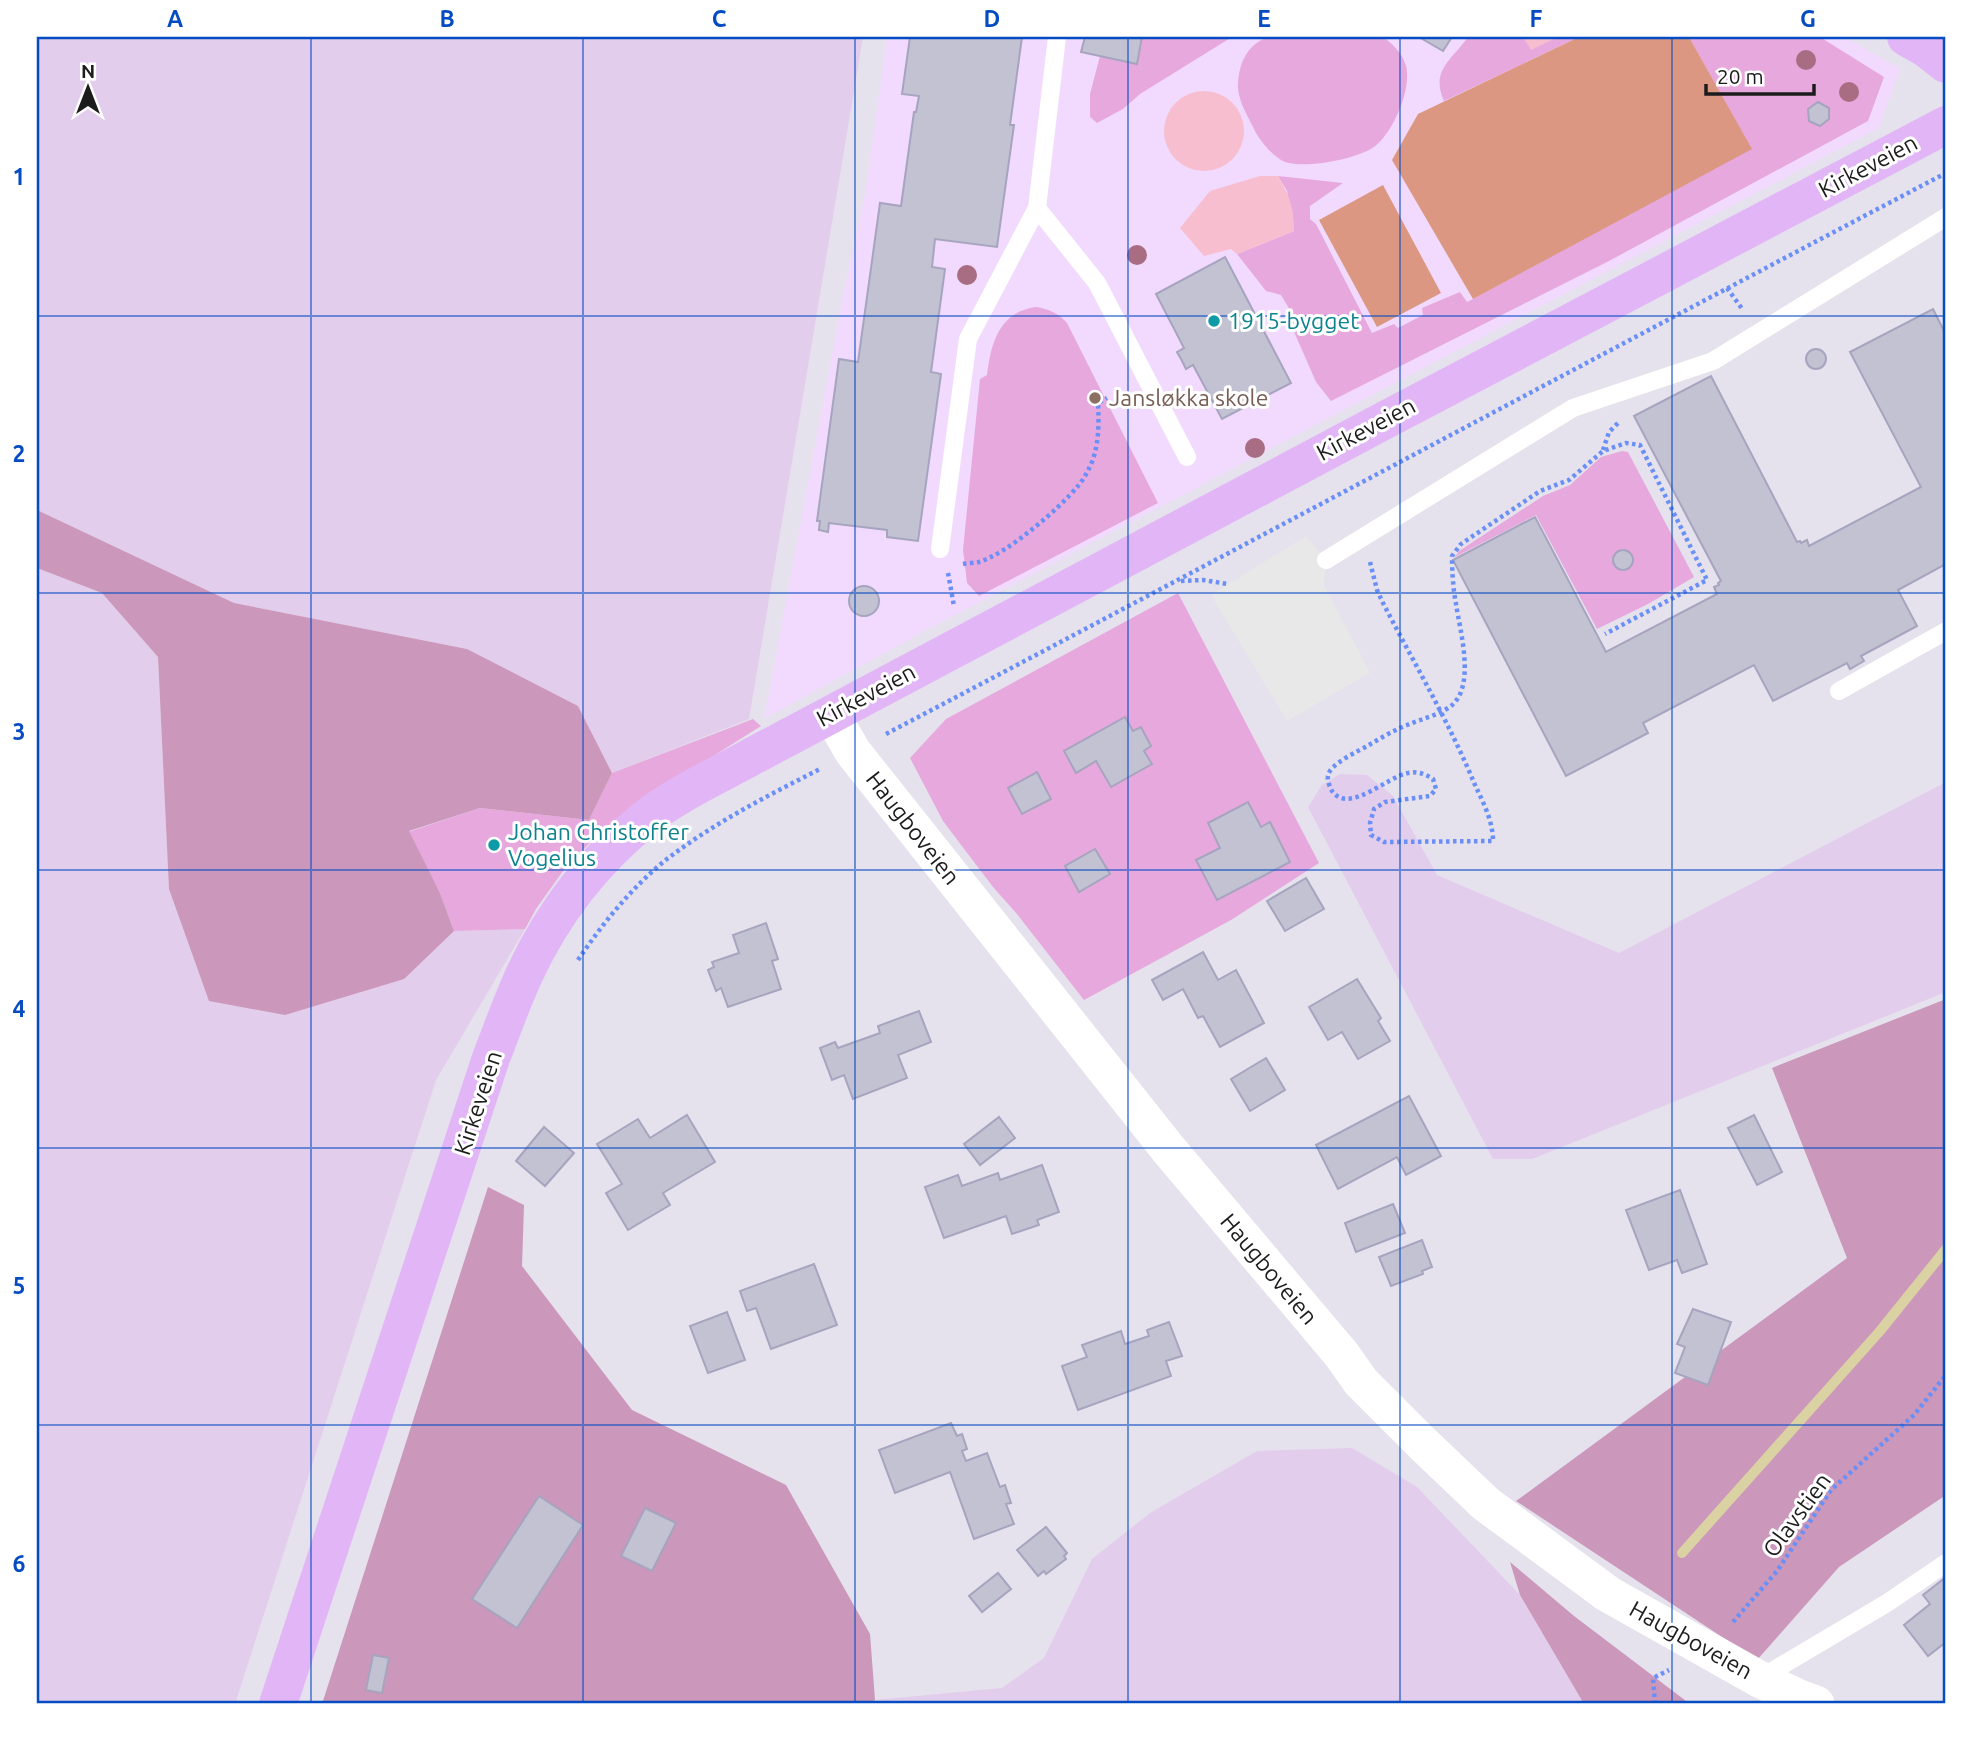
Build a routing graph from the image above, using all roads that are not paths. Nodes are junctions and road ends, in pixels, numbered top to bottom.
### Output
1 (1057, 37) edge
2 (1906, 37) edge
3 (1946, 64) edge
4 (1946, 125) edge
5 (1037, 208) junction
6 (1946, 217) edge
7 (1187, 457) dead end
8 (940, 549) road end
9 (1326, 560) dead end
10 (1946, 631) edge
11 (1839, 691) dead end
12 (831, 714) junction
13 (1946, 1563) edge
14 (1759, 1679) junction
15 (278, 1704) edge
16 (1815, 1704) edge

1 - 5 lane
2 - 3 main road
4 - 12 main road, Kirkeveien
5 - 7 lane
5 - 8 lane
6 - 9 lane
10 - 11 lane
12 - 14 street, Haugboveien
12 - 15 main road, Kirkeveien
13 - 14 lane
14 - 16 street, Haugboveien

